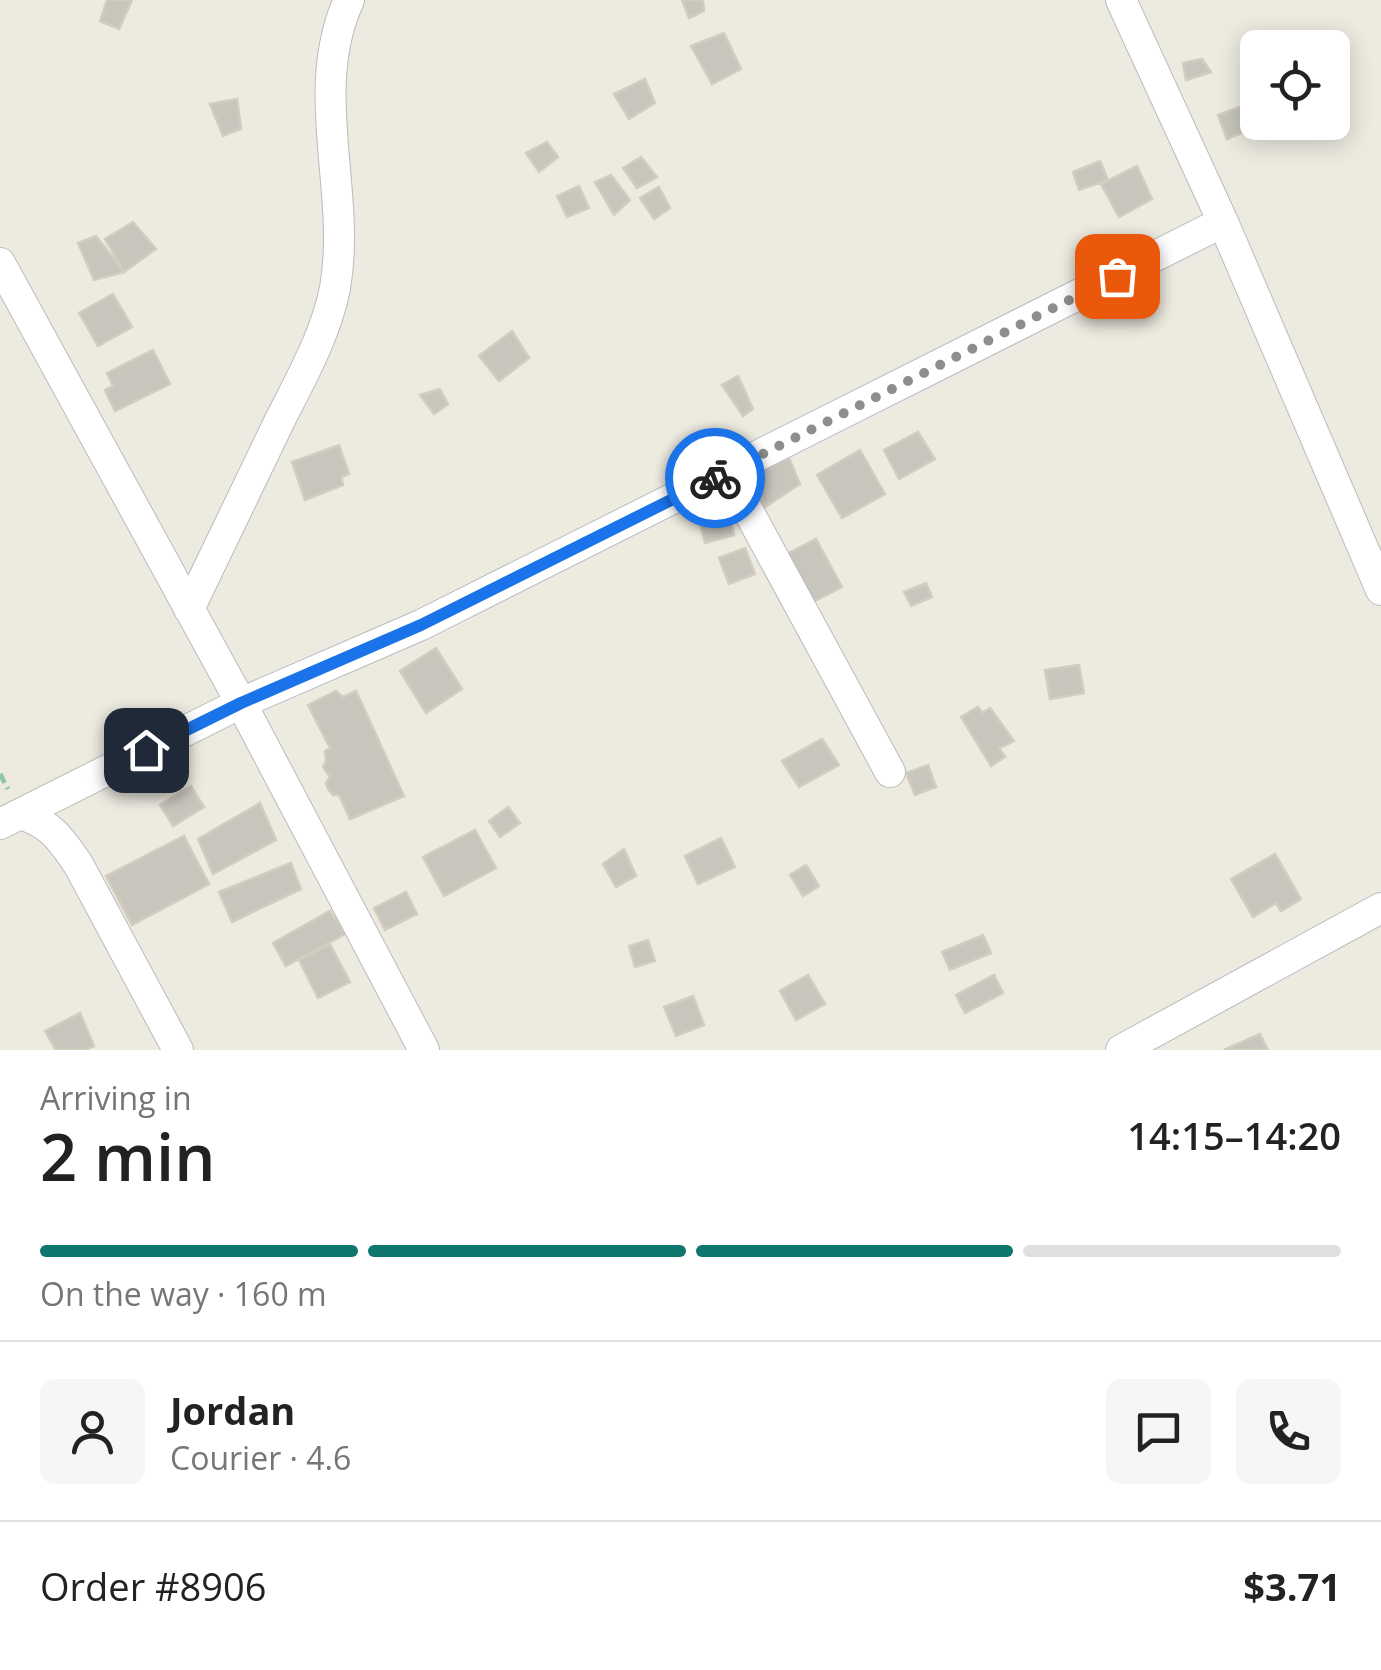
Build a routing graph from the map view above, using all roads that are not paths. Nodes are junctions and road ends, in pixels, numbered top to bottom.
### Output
1 (350, 0) edge
2 (1121, 0) edge
3 (1223, 222) junction
4 (0, 263) edge
5 (727, 472) junction
6 (1381, 590) edge
7 (189, 609) junction
8 (241, 703) junction
9 (890, 772) dead end
10 (10, 819) edge
11 (1381, 908) edge
12 (178, 1050) edge
13 (424, 1050) edge
14 (1121, 1050) edge

1 - 7 street
2 - 3 street
3 - 5 street
3 - 6 street
4 - 7 street
5 - 8 street
5 - 9 street
7 - 8 street
8 - 10 street
8 - 13 street
10 - 12 street
11 - 14 street

